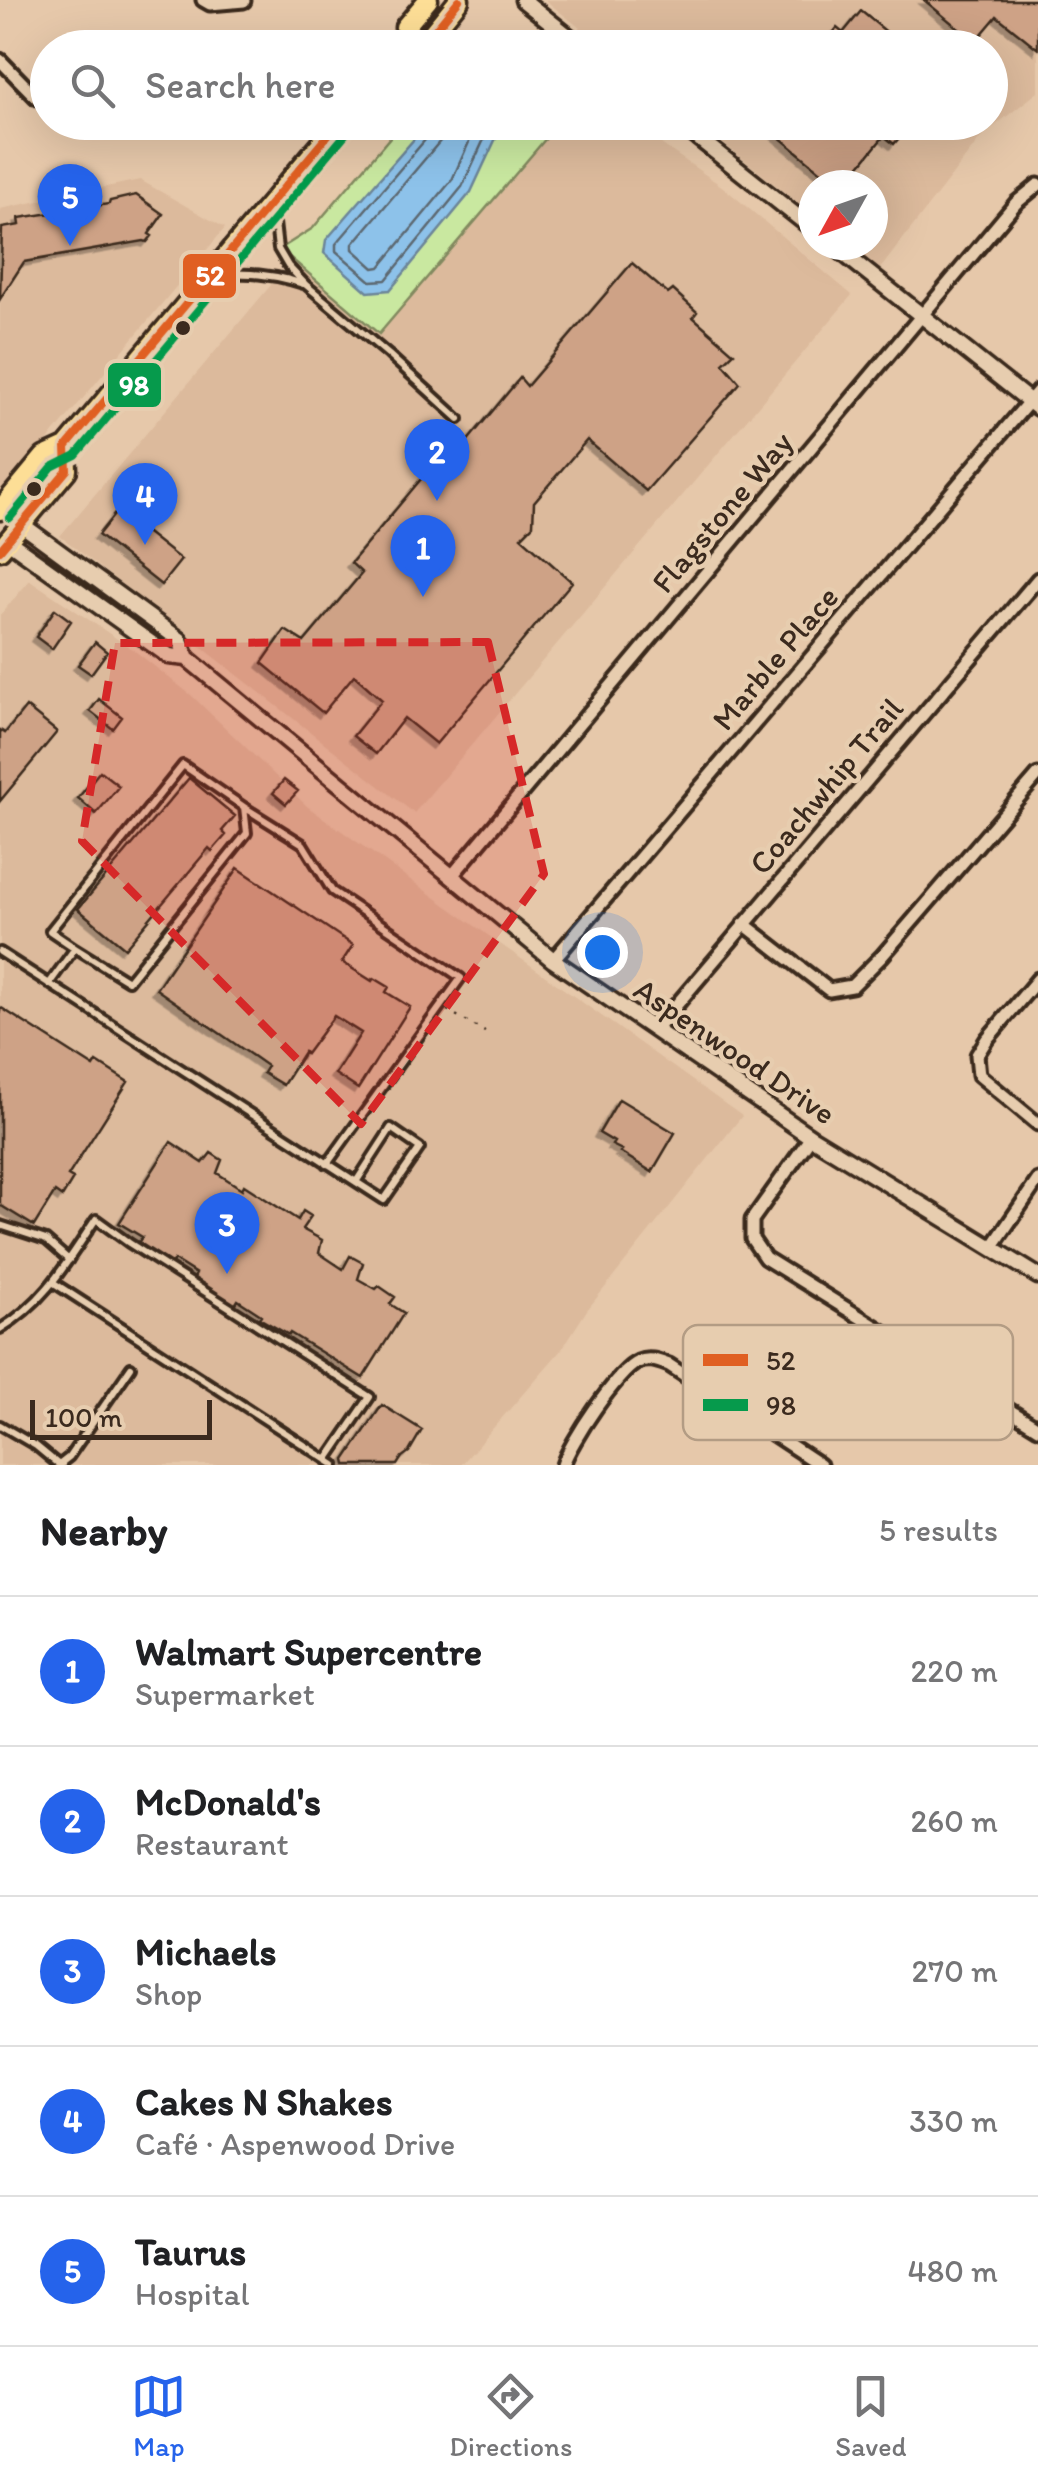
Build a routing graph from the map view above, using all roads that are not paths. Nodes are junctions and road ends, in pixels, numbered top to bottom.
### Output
1 (203, 0) edge
2 (428, 0) edge
3 (459, 0) edge
4 (523, 0) edge
5 (244, 1) edge
6 (406, 30) edge
7 (435, 30) edge
8 (560, 30) edge
9 (0, 60) edge
10 (30, 92) edge
11 (324, 140) edge
12 (700, 140) edge
13 (1038, 184) edge
14 (272, 202) junction
15 (798, 218) edge
16 (852, 260) edge
17 (211, 275) junction
18 (306, 285) junction
19 (922, 316) junction
20 (1035, 400) edge
21 (460, 419) dead end
22 (66, 447) junction
23 (0, 508) edge
24 (22, 524) junction
25 (3, 541) edge
26 (1038, 579) edge
27 (188, 658) junction
28 (1038, 776) edge
29 (244, 807) junction
30 (451, 877) junction
31 (744, 924) junction
32 (75, 948) junction
33 (0, 952) edge
34 (553, 960) junction
35 (1038, 979) edge
36 (49, 984) junction
37 (656, 1029) junction
38 (1038, 1124) edge
39 (812, 1138) junction
40 (327, 1164) junction
41 (1038, 1180) edge
42 (356, 1182) junction
43 (0, 1225) edge
44 (993, 1246) junction
45 (69, 1260) junction
46 (1038, 1276) edge
47 (54, 1282) junction
48 (873, 1325) edge
49 (0, 1329) edge
50 (131, 1367) dead end
51 (683, 1375) edge
52 (1013, 1412) edge
53 (0, 1425) edge
54 (1038, 1428) edge
55 (782, 1440) edge
56 (327, 1460) junction
57 (60, 1465) edge
58 (335, 1465) edge
59 (562, 1465) edge
60 (820, 1465) edge

1 - 5 street
2 - 6 main road
3 - 7 main road
4 - 8 street
9 - 10 street
11 - 14 main road
12 - 15 street
13 - 19 street, Flagstone Way
14 - 17 main road
14 - 18 lane
16 - 19 street
17 - 18 lane
17 - 22 main road
18 - 21 lane
19 - 20 street
19 - 30 street, Flagstone Way
20 - 34 street, Marble Place
22 - 23 main road
22 - 24 main road
23 - 24 street
24 - 25 main road
24 - 27 street, Aspenwood Drive
25 - 27 street, Aspenwood Drive
26 - 31 street, Coachwhip Trail
27 - 30 street, Aspenwood Drive
28 - 31 street
29 - 32 lane
29 - 32 lane
29 - 40 lane
30 - 34 street, Aspenwood Drive
31 - 37 street, Coachwhip Trail
32 - 36 lane
33 - 36 lane
34 - 37 street, Aspenwood Drive
35 - 38 street
36 - 40 lane
37 - 39 street, Aspenwood Drive
39 - 44 street, Aspenwood Drive
39 - 48 street
40 - 42 lane
41 - 44 street
42 - 42 lane
43 - 45 lane
44 - 46 street, Aspenwood Drive
45 - 47 lane
45 - 56 lane
47 - 49 lane
47 - 56 lane
50 - 57 lane
51 - 59 street
52 - 54 street
53 - 57 lane
55 - 60 street
56 - 58 lane

